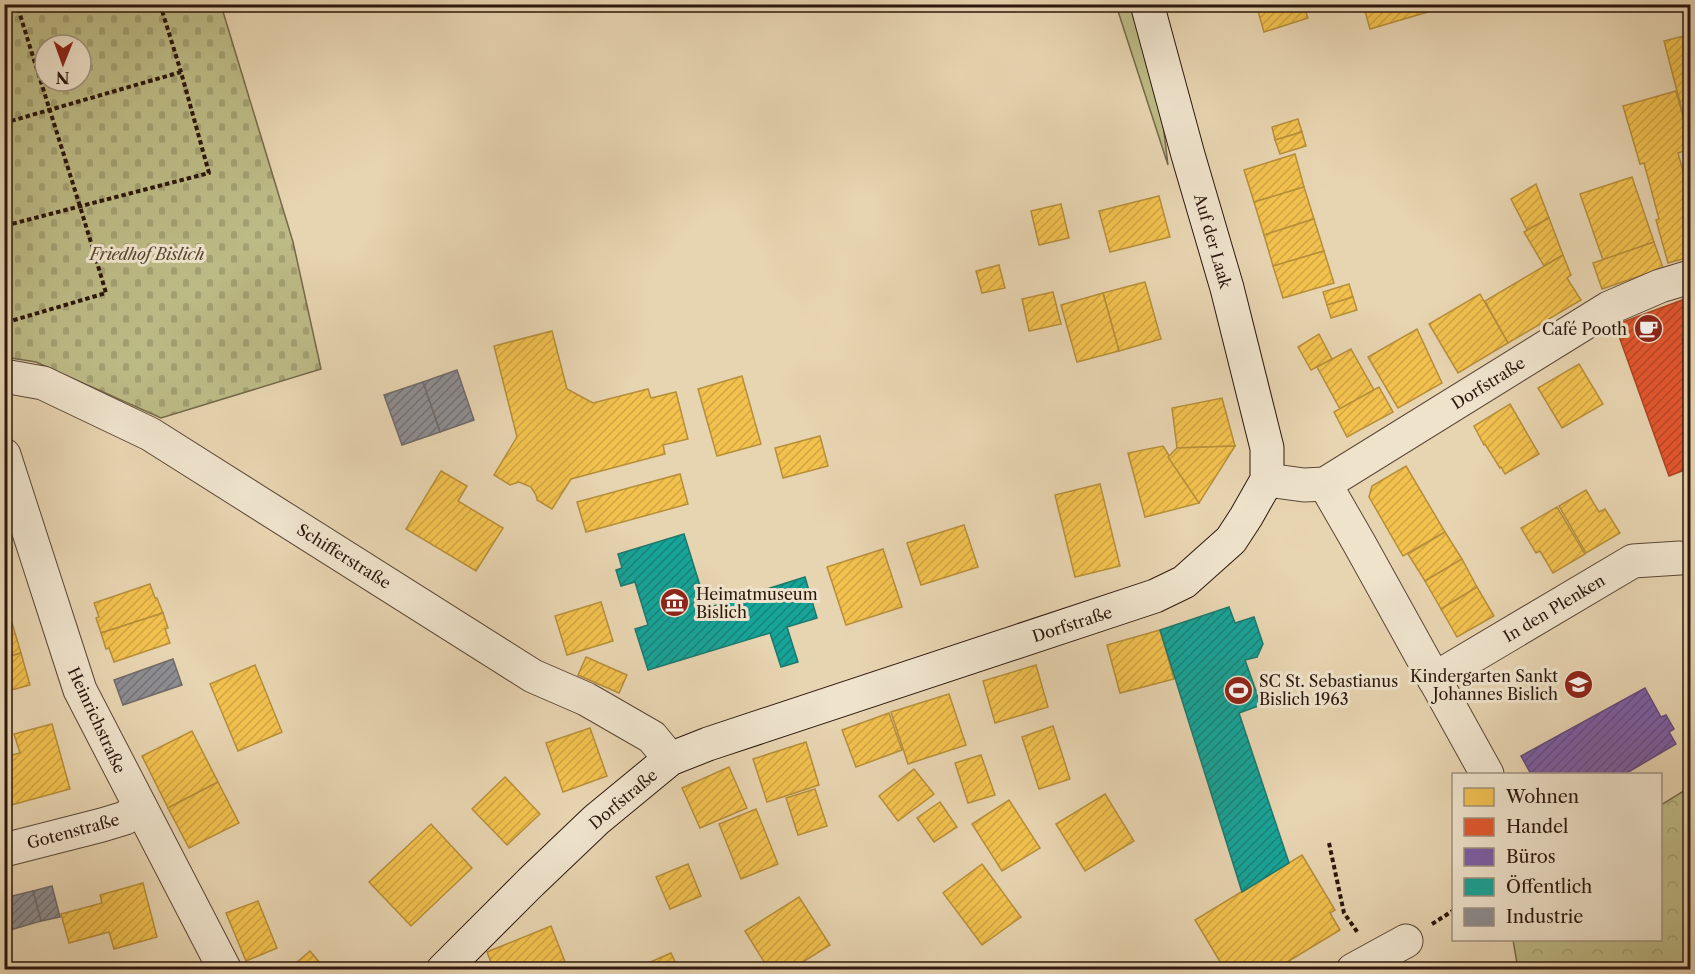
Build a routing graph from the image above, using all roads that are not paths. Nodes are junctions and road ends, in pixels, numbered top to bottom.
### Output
1 (1147, 4) edge
2 (1690, 277) edge
3 (4, 376) edge
4 (4, 455) edge
5 (1267, 480) junction
6 (1325, 484) junction
7 (1680, 558) dead end
8 (1434, 679) junction
9 (670, 759) junction
10 (1486, 773) edge
11 (140, 808) junction
12 (4, 850) edge
13 (1406, 941) dead end
14 (1364, 964) edge
15 (225, 969) edge
16 (443, 969) edge

1 - 5 street, Auf der Laak
2 - 6 street, Dorfstraße
3 - 9 street, Schifferstraße
4 - 11 street, Heinrichstraße
5 - 6 street
5 - 9 street, Dorfstraße
6 - 8 street
7 - 8 street, In den Plenken
8 - 10 street
9 - 16 street, Dorfstraße
11 - 12 street, Gotenstraße
11 - 15 street, Heinrichstraße
13 - 14 street

